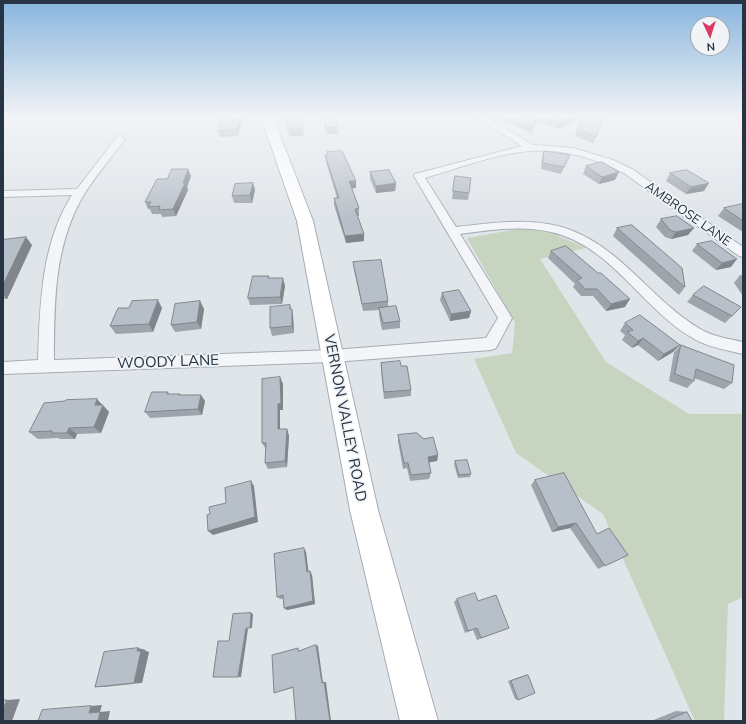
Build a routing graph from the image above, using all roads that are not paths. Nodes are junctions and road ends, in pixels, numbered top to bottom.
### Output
1 (111, 151) edge
2 (279, 151) edge
3 (512, 151) edge
4 (570, 151) edge
5 (81, 192) junction
6 (3, 194) edge
7 (453, 231) junction
8 (743, 253) edge
9 (743, 348) edge
10 (333, 356) junction
11 (46, 366) junction
12 (3, 368) edge
13 (419, 721) edge

1 - 5 street
2 - 10 main road, VERNON VALLEY ROAD
3 - 7 street, AMBROSE LANE
4 - 8 street, AMBROSE LANE
5 - 6 street
5 - 11 street
7 - 9 street
7 - 10 street, AMBROSE LANE
10 - 11 street, WOODY LANE
10 - 13 main road, VERNON VALLEY ROAD
11 - 12 street, WOODY LANE

